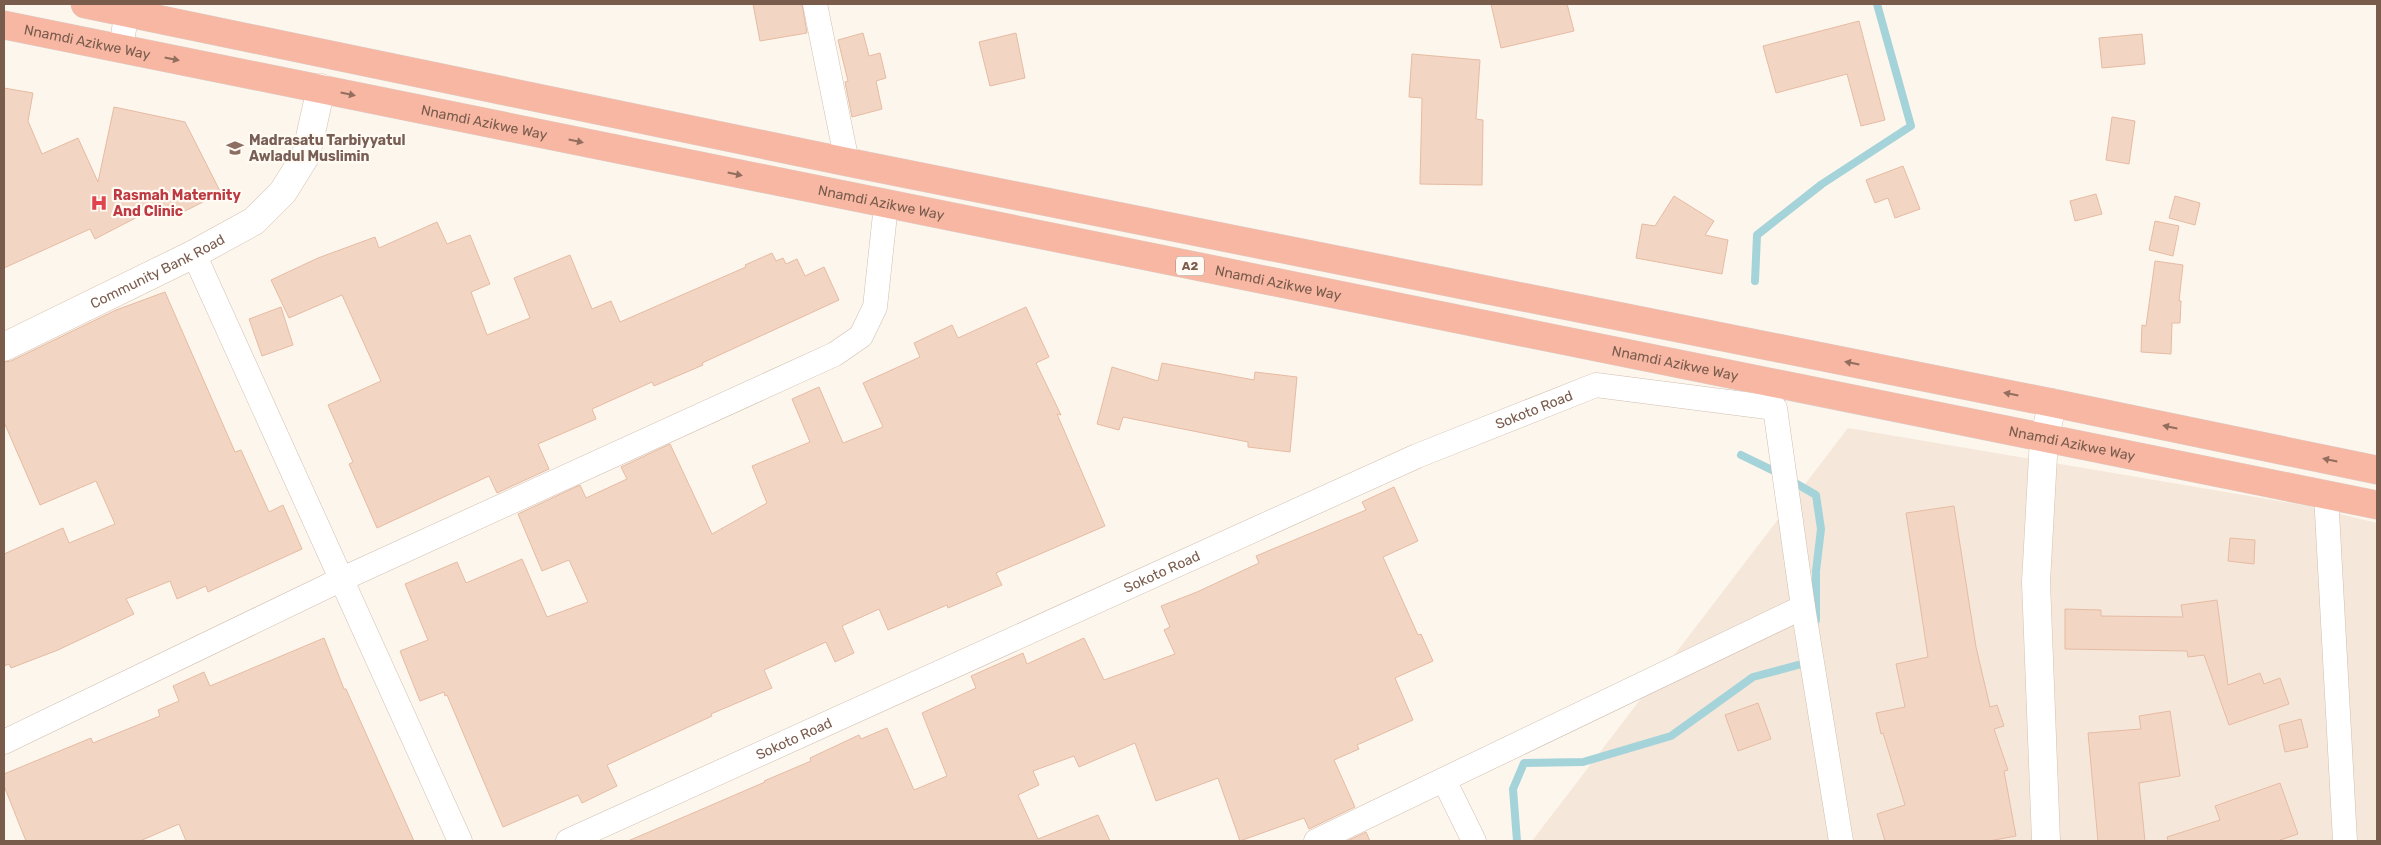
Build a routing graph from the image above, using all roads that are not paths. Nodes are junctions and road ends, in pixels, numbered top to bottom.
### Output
1 (85, 4) edge
2 (815, 4) edge
3 (127, 8) edge
4 (4, 25) edge
5 (121, 48) junction
6 (321, 88) junction
7 (847, 162) junction
8 (886, 205) junction
9 (194, 254) junction
10 (4, 347) edge
11 (2053, 402) junction
12 (2044, 438) junction
13 (2377, 470) edge
14 (2326, 494) junction
15 (2377, 505) edge
16 (340, 580) junction
17 (1803, 607) junction
18 (4, 742) edge
19 (1444, 780) junction
20 (460, 841) edge
21 (568, 841) edge
22 (1316, 841) edge
23 (1474, 841) edge
24 (1840, 841) edge
25 (2046, 841) edge
26 (2345, 841) edge

1 - 3 highway
2 - 7 street
3 - 5 street
3 - 7 highway
4 - 5 highway, Nnamdi Azikwe Way / A2
5 -> 6 highway, Nnamdi Azikwe Way / A2
6 -> 8 highway, Nnamdi Azikwe Way / A2
6 - 9 street, Community Bank Road
11 -> 7 highway
8 - 12 highway, Nnamdi Azikwe Way / A2
8 - 16 street
9 - 10 street, Community Bank Road
9 - 16 street
11 - 12 street
13 -> 11 highway
12 - 14 highway, Nnamdi Azikwe Way / A2
12 - 25 street
14 - 15 highway, Nnamdi Azikwe Way / A2
14 - 26 street
16 - 18 street
16 - 20 street
17 - 19 street
17 - 21 street, Sokoto Road
17 - 24 street
19 - 22 street
19 - 23 street

